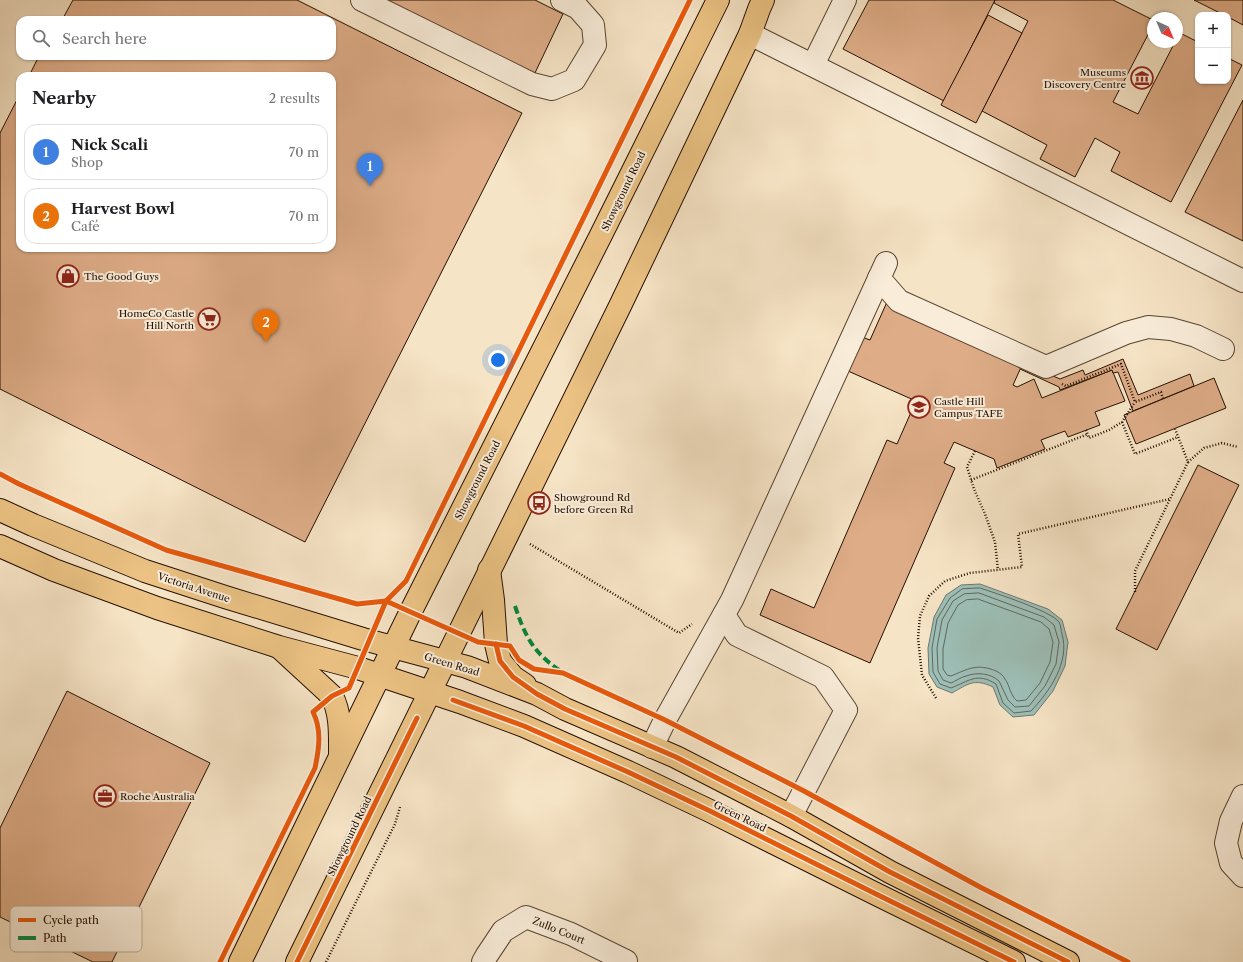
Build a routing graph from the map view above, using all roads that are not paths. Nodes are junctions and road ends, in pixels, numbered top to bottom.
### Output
1 (362, 0) edge
2 (562, 0) edge
3 (718, 0) edge
4 (763, 0) edge
5 (845, 0) edge
6 (750, 34) junction
7 (813, 65) junction
8 (1243, 281) edge
9 (1223, 349) dead end
10 (0, 510) edge
11 (0, 546) edge
12 (490, 570) junction
13 (724, 615) junction
14 (394, 647) junction
15 (279, 648) junction
16 (444, 661) junction
17 (380, 675) junction
18 (429, 692) junction
19 (537, 694) junction
20 (652, 747) junction
21 (341, 756) junction
22 (1243, 796) edge
23 (791, 816) junction
24 (1243, 876) edge
25 (626, 961) edge
26 (240, 962) edge
27 (297, 962) edge
28 (483, 962) edge
29 (1014, 962) edge
30 (1068, 962) edge

1 - 2 street
3 - 14 main road, Showground Road
4 - 6 main road, Showground Road
5 - 7 street
6 - 7 street
6 - 12 main road, Showground Road
7 - 8 street
9 - 13 street
10 - 14 main road, Victoria Avenue
11 - 15 main road
12 - 16 main road, Showground Road
12 - 19 main road
13 - 20 street
13 - 23 street
14 - 16 main road, Green Road
14 - 17 main road, Showground Road
15 - 17 main road
15 - 21 main road
16 - 18 main road, Showground Road
16 - 19 main road, Green Road
17 - 18 main road, Green Road
17 - 21 main road, Showground Road
18 - 27 main road, Showground Road
18 - 29 main road, Green Road
19 - 20 main road, Green Road
20 - 23 main road, Green Road
21 - 26 main road, Showground Road
22 - 24 street
23 - 30 main road, Green Road
25 - 28 street, Zullo Court

